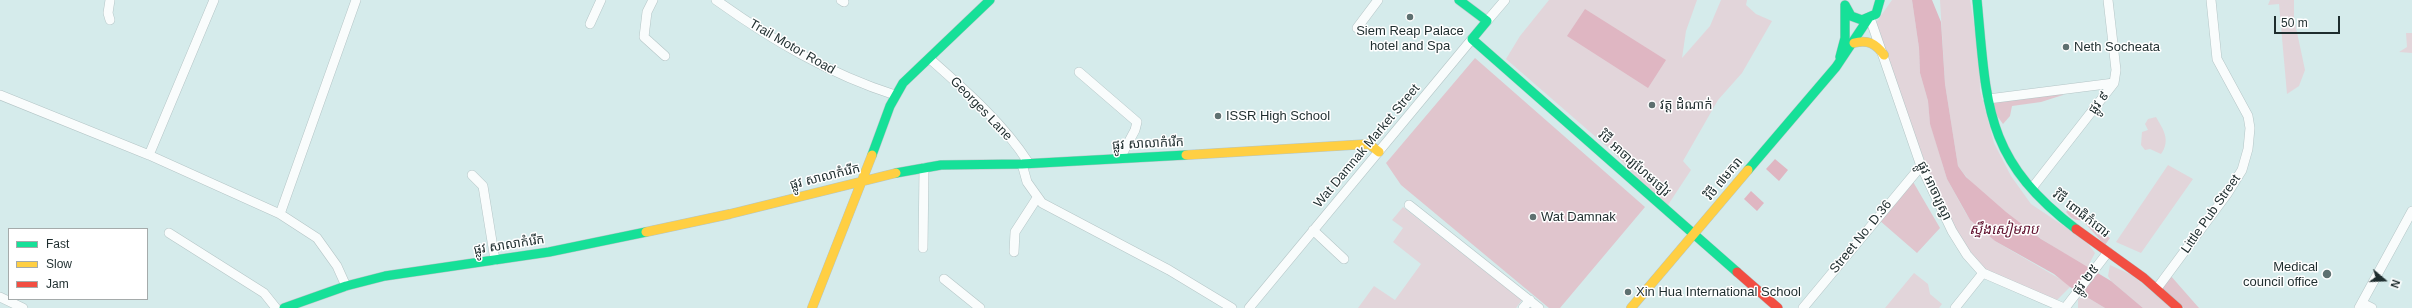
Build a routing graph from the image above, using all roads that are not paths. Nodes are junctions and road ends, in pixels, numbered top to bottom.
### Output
1 (110, 0) edge
2 (214, 0) edge
3 (356, 0) edge
4 (600, 0) edge
5 (653, 0) edge
6 (716, 0) edge
7 (990, 0) edge
8 (1378, 0) edge
9 (1459, 0) edge
10 (1505, 0) edge
11 (1977, 0) edge
12 (2108, 0) edge
13 (2211, 0) edge
14 (1881, 1) edge
15 (1844, 3) edge
16 (1869, 18) junction
17 (110, 20) dead end
18 (1487, 21) junction
19 (590, 24) dead end
20 (1357, 28) dead end
21 (1472, 39) junction
22 (1854, 43) junction
23 (1884, 55) junction
24 (665, 56) dead end
25 (930, 59) junction
26 (1836, 67) junction
27 (1079, 72) dead end
28 (2114, 83) junction
29 (895, 94) junction
30 (0, 95) edge
31 (1988, 99) junction
32 (1380, 152) junction
33 (149, 155) junction
34 (1120, 158) junction
35 (1025, 163) junction
36 (1920, 166) junction
37 (924, 168) junction
38 (472, 175) dead end
39 (863, 181) junction
40 (2032, 188) junction
41 (1037, 198) junction
42 (1409, 205) dead end
43 (2412, 211) edge
44 (280, 214) junction
45 (1313, 230) junction
46 (169, 233) dead end
47 (1694, 235) junction
48 (923, 248) dead end
49 (1014, 252) dead end
50 (2108, 252) junction
51 (1344, 258) dead end
52 (495, 260) junction
53 (1983, 273) junction
54 (944, 279) dead end
55 (346, 286) junction
56 (2158, 287) junction
57 (0, 297) edge
58 (1530, 300) junction
59 (2361, 305) edge
60 (23, 308) edge
61 (276, 308) edge
62 (284, 308) edge
63 (812, 308) edge
64 (980, 308) edge
65 (1232, 308) edge
66 (1249, 308) edge
67 (1523, 308) edge
68 (1539, 308) edge
69 (1631, 308) edge
70 (1778, 308) edge
71 (1803, 308) edge
72 (1955, 308) edge
73 (2064, 308) edge
74 (2178, 308) edge
75 (2372, 308) edge

1 - 17 street
2 - 33 street
3 - 44 street
4 - 19 street
5 - 24 street
6 - 29 street, Trail Motor Road
7 - 25 street
8 - 20 street
9 - 18 street
10 - 18 street, Wat Damnak Market Street
11 - 31 street, វិថី ពោធិកំបោរ
12 - 28 street, ផ្លូវ ៩
13 - 56 street, Little Pub Street
14 - 16 street, វិថី ៧មករា
15 - 16 street
15 - 26 street, វិថី ៧មករា
16 - 22 street, វិថី ៧មករា
16 - 23 street, ផ្លូវ អាចារ្យស្វា
18 - 21 street, Wat Damnak Market Street
21 - 32 street, Wat Damnak Market Street
21 - 47 street, វិថី អាចារ្យហែមចៀវ
22 - 23 street
22 - 26 street, វិថី ៧មករា
23 - 36 street, ផ្លូវ អាចារ្យស្វា
25 - 29 street
25 - 35 street, Georges Lane
26 - 47 street, វិថី ៧មករា
27 - 34 street
28 - 31 street
28 - 40 street, ផ្លូវ ៩
29 - 39 street
30 - 33 street
31 - 40 street, វិថី ពោធិកំបោរ
32 - 34 street, ផ្លូវ សាលាកំរើក
32 - 45 street, Wat Damnak Market Street
33 - 44 street
34 - 35 street, ផ្លូវ សាលាកំរើក
35 - 37 street, ផ្លូវ សាលាកំរើក
35 - 41 street, Georges Lane
36 - 53 street, ផ្លូវ អាចារ្យស្វា
36 - 71 street, Street No. D.36
37 - 39 street, ផ្លូវ សាលាកំរើក
37 - 48 street
38 - 52 street
39 - 52 street, ផ្លូវ សាលាកំរើក
39 - 63 street
40 - 50 street, វិថី ពោធិកំបោរ
41 - 49 street
41 - 65 street
42 - 58 street
43 - 59 street
44 - 55 street
45 - 51 street
45 - 66 street, Wat Damnak Market Street
46 - 61 street
47 - 69 street, វិថី ៧មករា
47 - 70 street, វិថី អាចារ្យហែមចៀវ
50 - 56 street, វិថី ពោធិកំបោរ
50 - 73 street, ផ្លូវ ២៥
52 - 55 street, ផ្លូវ សាលាកំរើក
53 - 72 street
53 - 73 street, ផ្លូវ អាចារ្យស្វា
54 - 64 street
55 - 62 street, ផ្លូវ សាលាកំរើក
56 - 74 street, វិថី ពោធិកំបោរ
57 - 60 street
58 - 67 street
58 - 68 street
59 - 75 street

